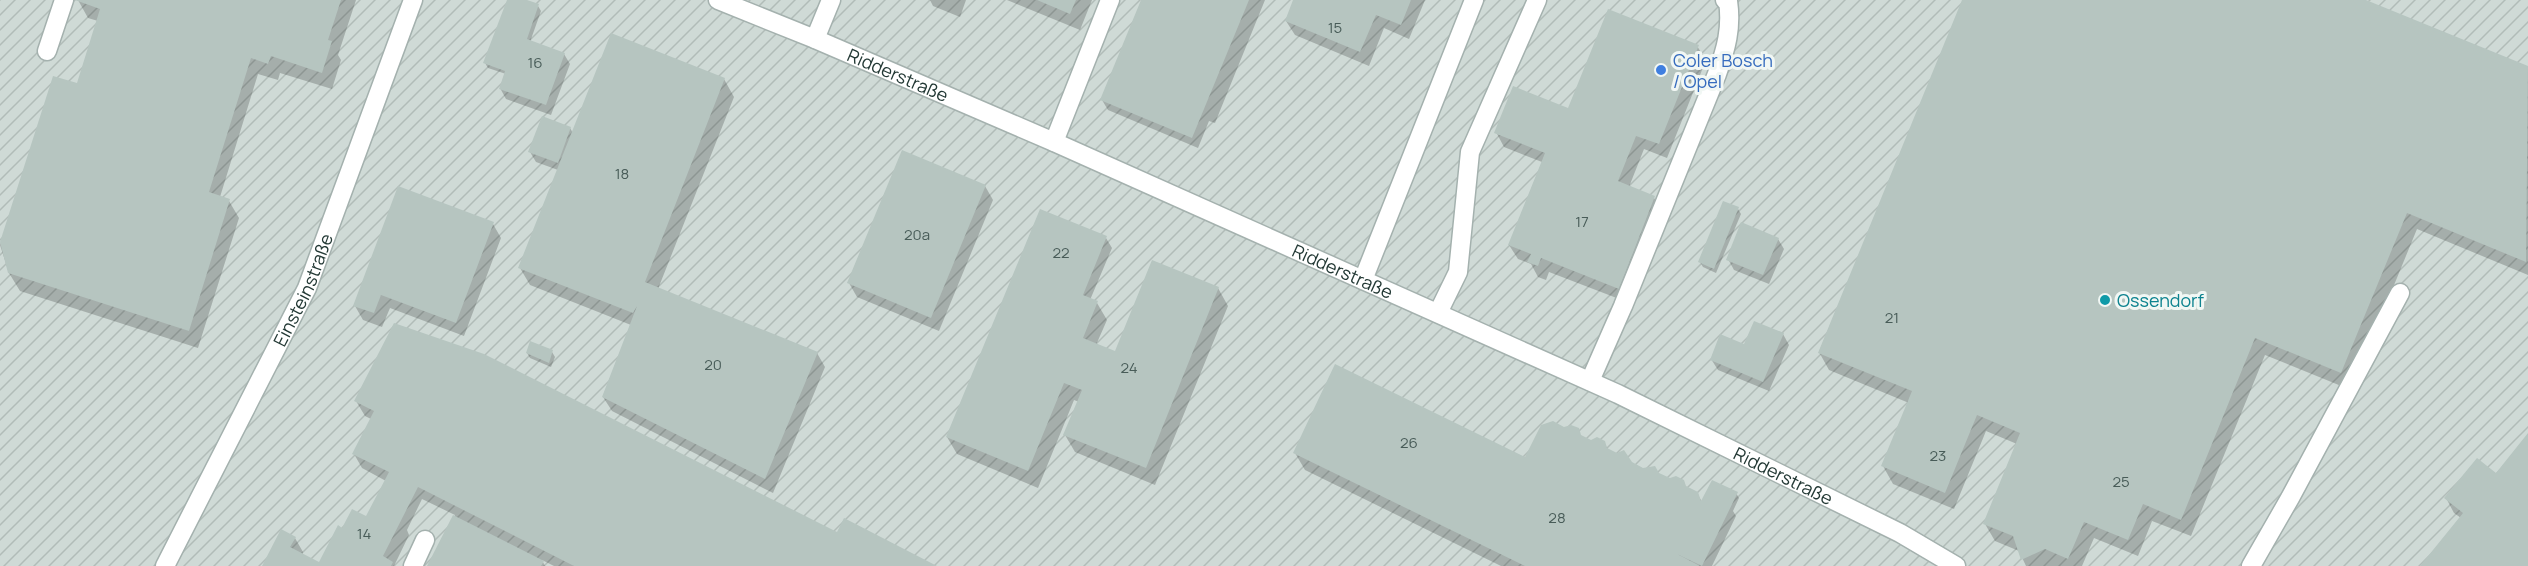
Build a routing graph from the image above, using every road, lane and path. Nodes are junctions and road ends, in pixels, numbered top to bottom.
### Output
1 (64, 0) edge
2 (413, 0) edge
3 (717, 0) edge
4 (831, 0) edge
5 (1110, 0) edge
6 (1474, 0) edge
7 (1537, 0) edge
8 (1725, 0) edge
9 (815, 39) junction
10 (47, 51) dead end
11 (1054, 142) junction
12 (1363, 280) junction
13 (2400, 293) dead end
14 (1438, 314) junction
15 (1590, 381) junction
16 (425, 540) dead end
17 (165, 566) edge
18 (413, 566) edge
19 (1956, 566) edge
20 (2251, 566) edge

1 - 10 street
2 - 17 street, Einsteinstraße
3 - 9 street, Ridderstraße
4 - 9 street
5 - 11 street
6 - 12 street
7 - 14 street
8 - 15 street
9 - 11 street, Ridderstraße
11 - 12 street, Ridderstraße
12 - 14 street, Ridderstraße
13 - 20 street
14 - 15 street, Ridderstraße
15 - 19 street, Ridderstraße
16 - 18 street

